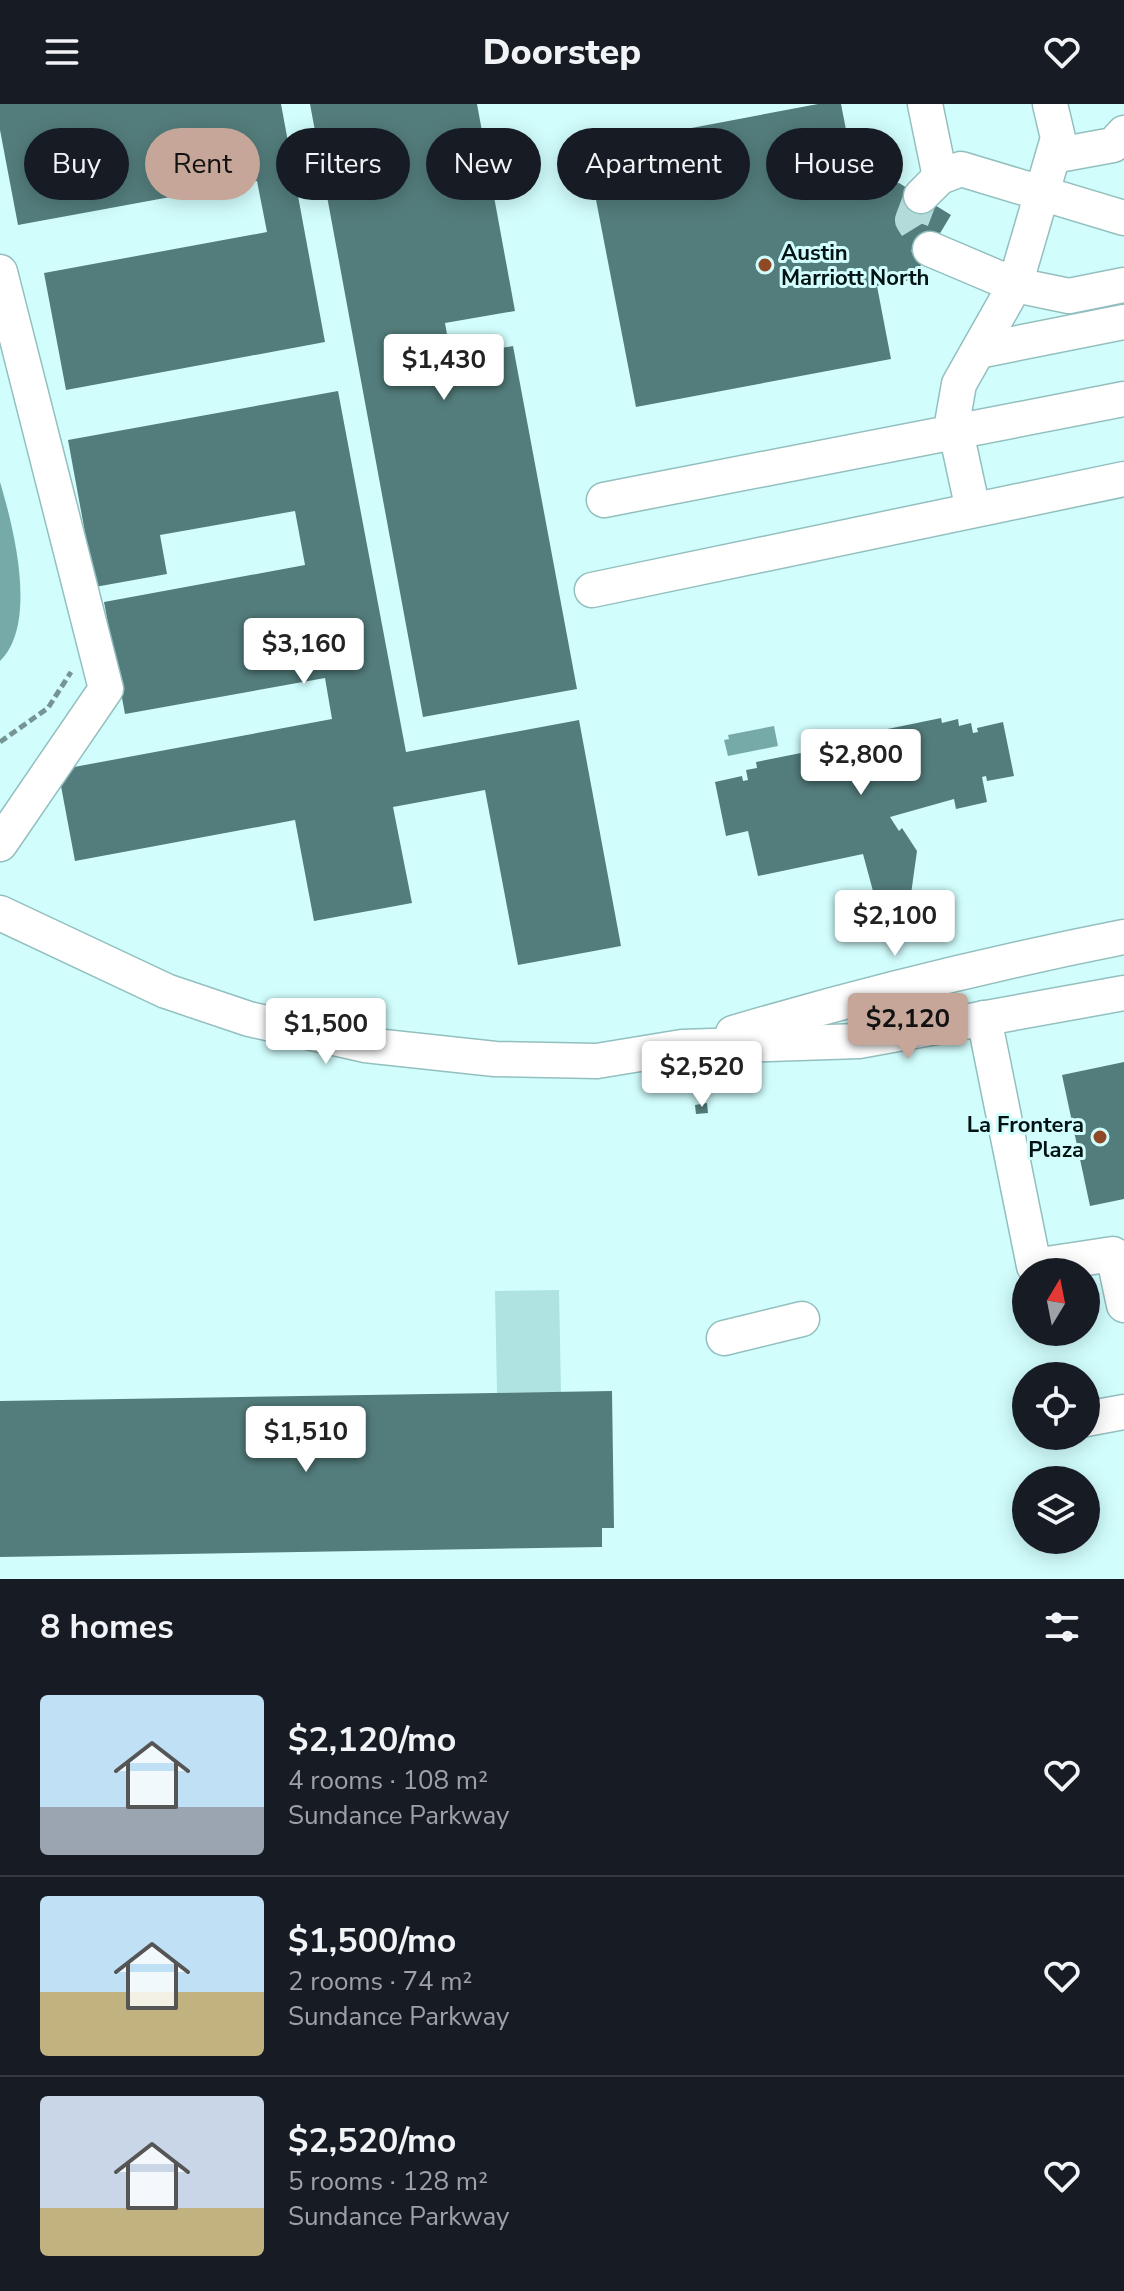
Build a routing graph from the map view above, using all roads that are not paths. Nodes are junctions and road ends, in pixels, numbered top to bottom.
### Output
1 (925, 104) edge
2 (1050, 104) edge
3 (1124, 133) edge
4 (1053, 156) junction
5 (1042, 194) junction
6 (1124, 218) edge
7 (930, 249) tunnel mouth
8 (0, 272) edge
9 (1015, 285) junction
10 (1124, 285) edge
11 (1124, 322) edge
12 (978, 351) junction
13 (1124, 399) edge
14 (956, 433) junction
15 (1124, 479) edge
16 (604, 500) dead end
17 (973, 510) junction
18 (592, 590) dead end
19 (0, 844) edge
20 (0, 913) edge
21 (1124, 937) edge
22 (1124, 993) edge
23 (984, 1018) junction
24 (682, 1047) junction
25 (1124, 1305) edge
26 (802, 1319) dead end
27 (724, 1338) dead end
28 (1124, 1412) edge
29 (1100, 1416) edge

1 - 5 street
2 - 4 street
3 - 4 street
4 - 5 street
5 - 6 street
5 - 9 street
7 - 9 street
8 - 19 street
9 - 10 street
9 - 12 street
11 - 12 street
12 - 14 street
13 - 14 street
14 - 16 street
14 - 17 street
15 - 17 street
17 - 18 street
20 - 24 street
21 - 24 street
22 - 23 street
23 - 24 street
23 - 25 street
26 - 27 street
28 - 29 street

